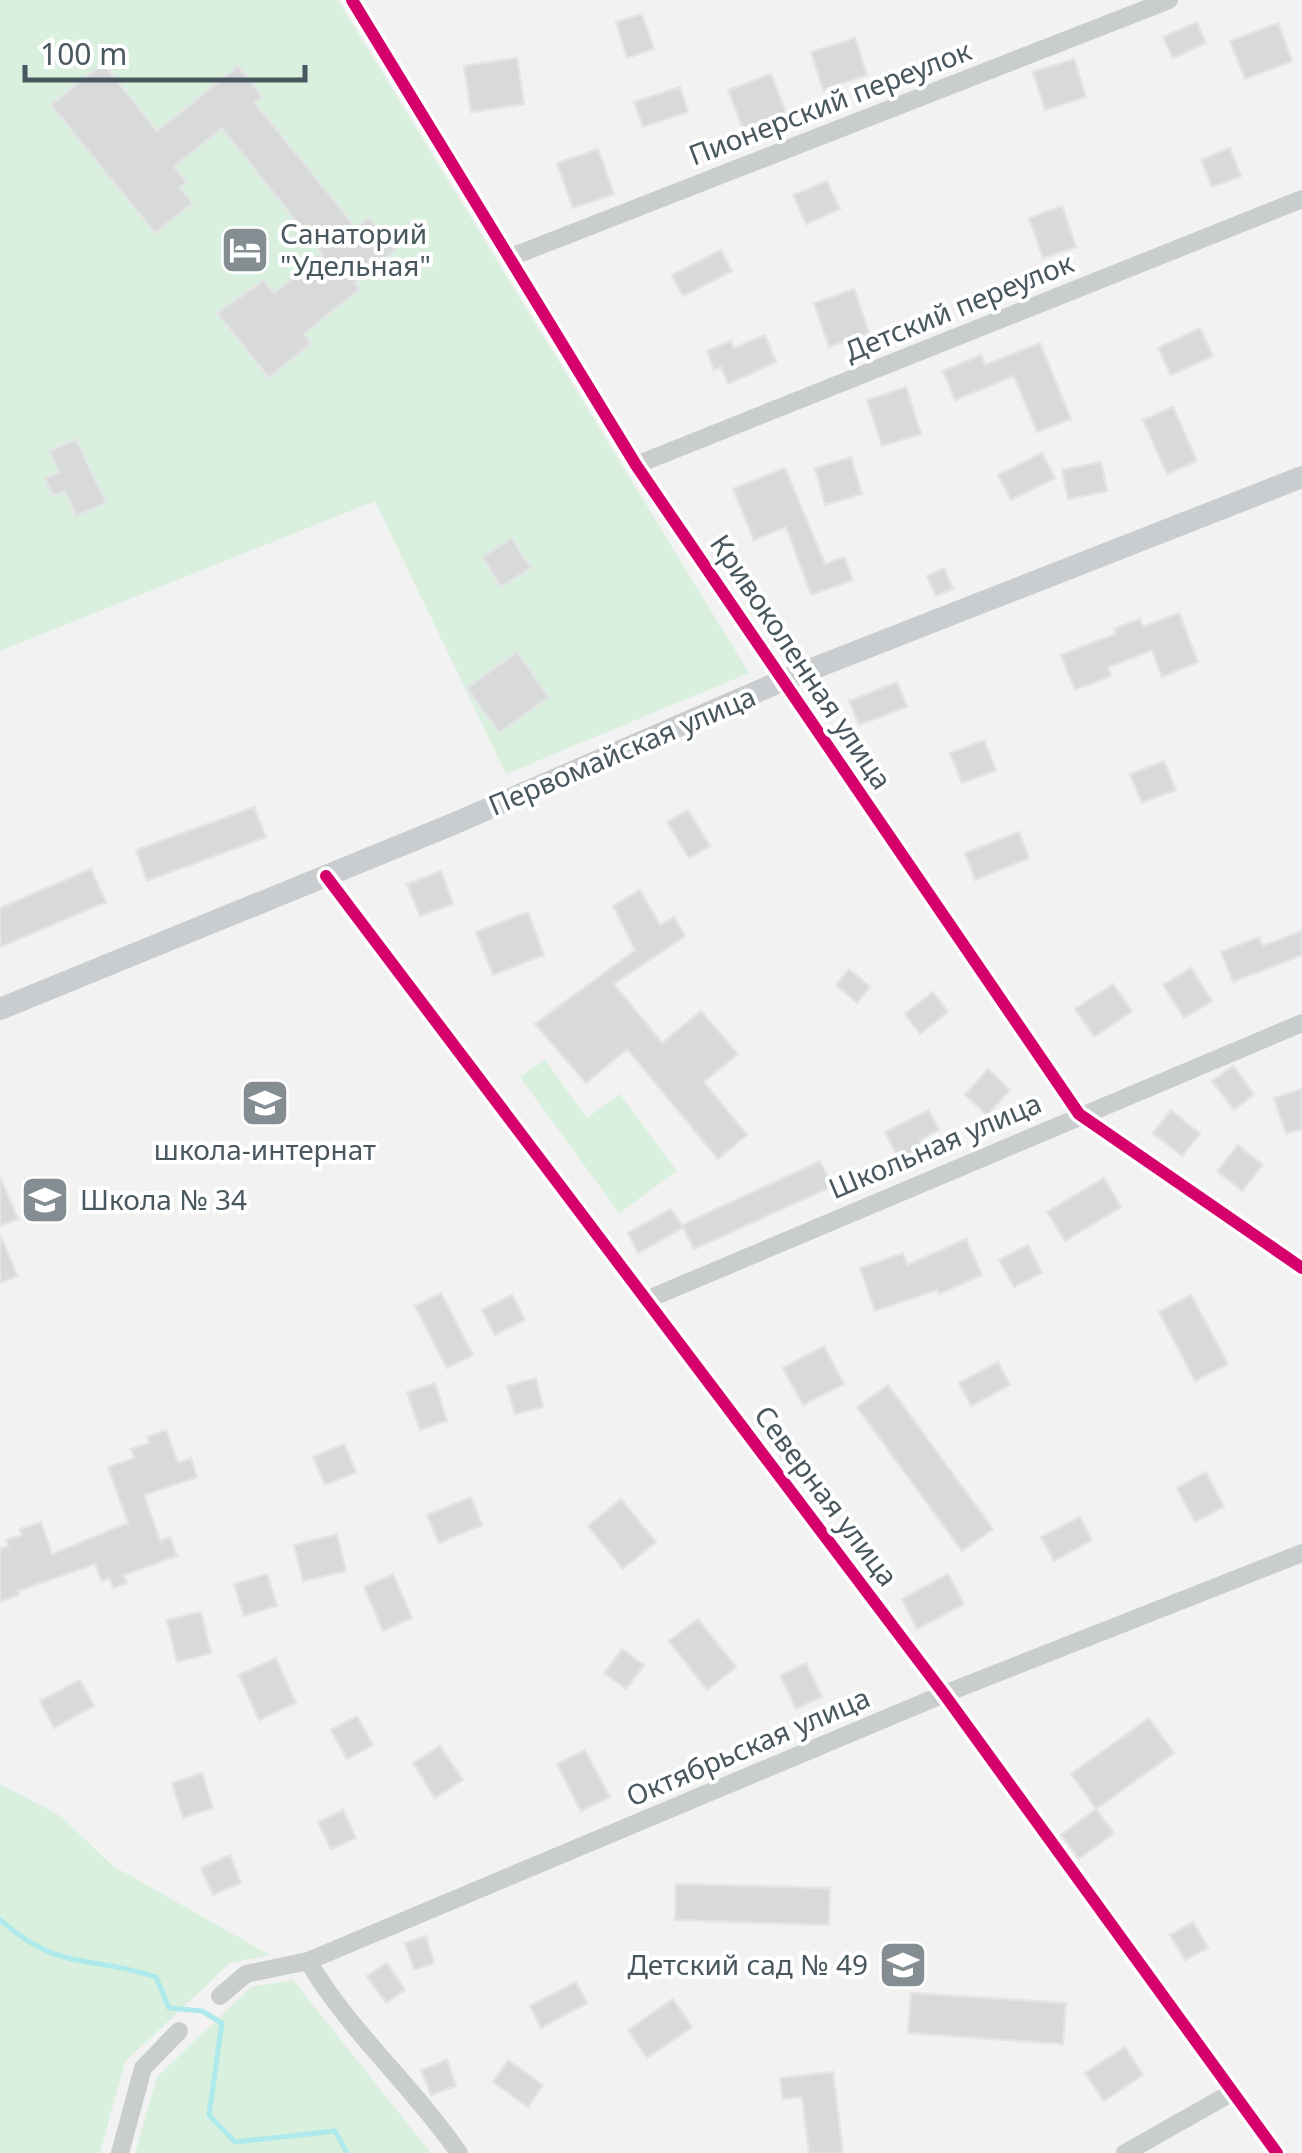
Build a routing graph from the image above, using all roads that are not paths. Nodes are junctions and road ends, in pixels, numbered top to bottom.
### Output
1 (352, 0) edge
2 (1169, 0) edge
3 (1302, 199) edge
4 (510, 257) junction
5 (636, 466) junction
6 (1302, 477) edge
7 (784, 680) junction
8 (326, 876) junction
9 (0, 1009) edge
10 (1302, 1023) edge
11 (1079, 1114) junction
12 (1302, 1268) edge
13 (646, 1300) junction
14 (1302, 1554) edge
15 (944, 1694) junction
16 (308, 1962) junction
17 (220, 1996) dead end
18 (180, 2032) dead end
19 (1232, 2092) junction
20 (120, 2153) edge
21 (459, 2153) edge
22 (1125, 2153) edge
23 (1277, 2153) edge

1 - 4 street, Кривоколенная улица
2 - 4 street, Пионерский переулок
3 - 5 street, Детский переулок
4 - 5 street, Кривоколенная улица
5 - 7 street, Кривоколенная улица
6 - 7 main road, Первомайская улица
7 - 8 main road, Первомайская улица
7 - 11 street, Кривоколенная улица
8 - 9 main road, Первомайская улица
8 - 13 street, Северная улица
10 - 11 street, Школьная улица
11 - 12 street, Кривоколенная улица
11 - 13 street, Школьная улица
13 - 15 street, Северная улица
14 - 15 street, Октябрьская улица
15 - 16 street, Октябрьская улица
15 - 19 street, Северная улица
16 - 17 street, Октябрьская улица
16 - 21 street
18 - 20 street
19 - 22 street
19 - 23 street, Северная улица

